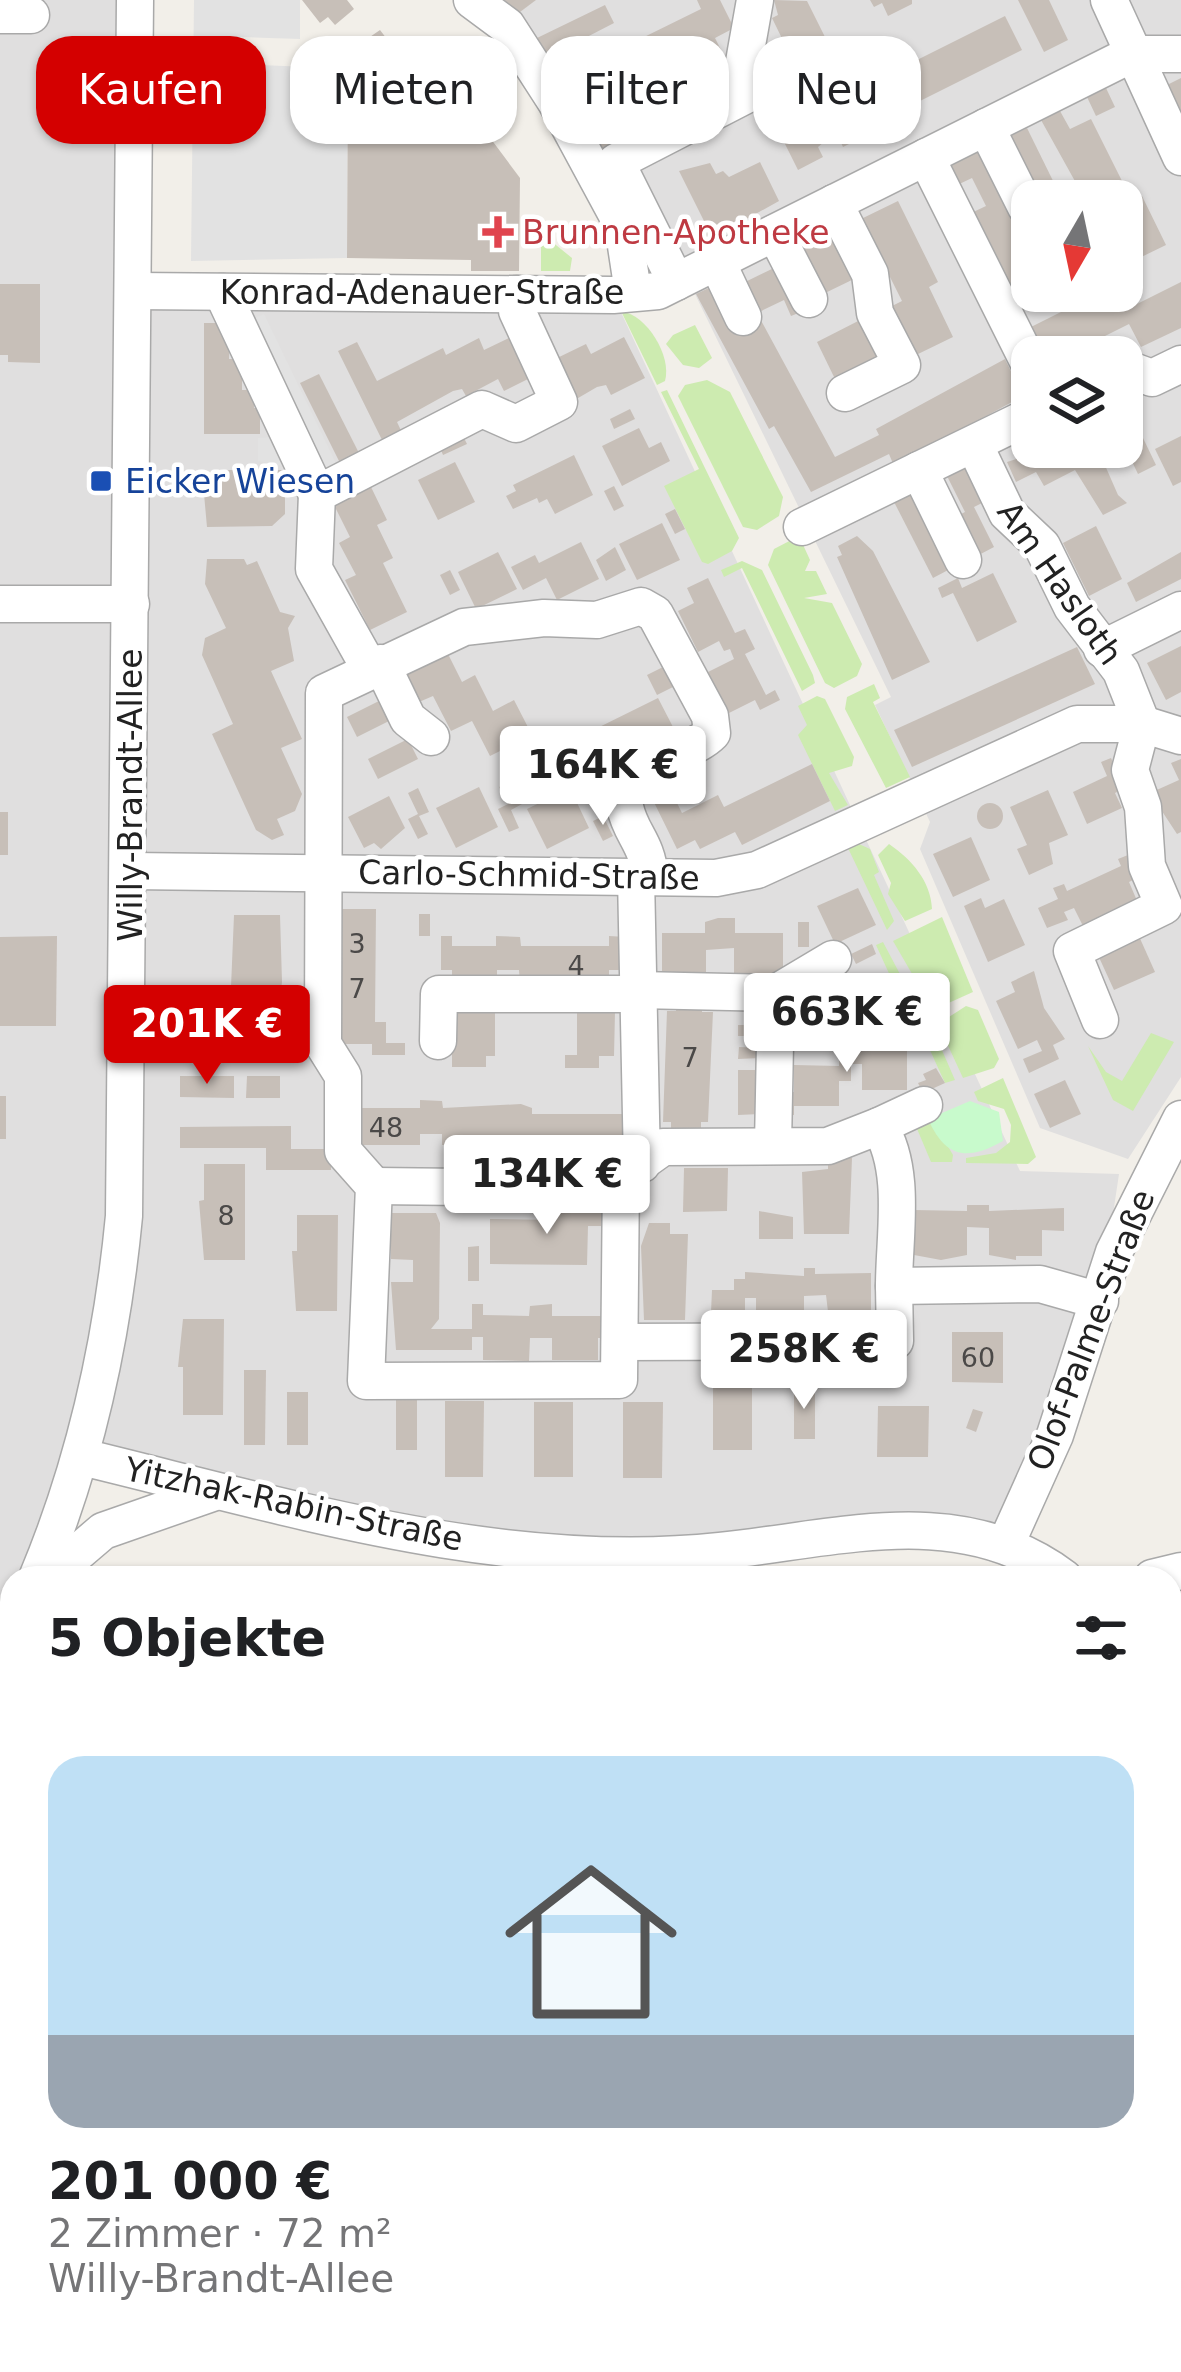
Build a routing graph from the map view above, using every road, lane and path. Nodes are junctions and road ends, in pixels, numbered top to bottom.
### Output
1 (135, 0) edge
2 (472, 0) edge
3 (755, 0) edge
4 (1108, 0) edge
5 (1132, 54) junction
6 (1181, 54) edge
7 (986, 127) junction
8 (926, 157) junction
9 (1181, 157) edge
10 (1012, 180) edge
11 (834, 203) junction
12 (775, 233) junction
13 (716, 262) junction
14 (676, 282) junction
15 (134, 291) junction
16 (221, 292) junction
17 (633, 292) junction
18 (517, 294) junction
19 (809, 299) dead end
20 (743, 317) dead end
21 (1016, 336) edge
22 (1181, 364) edge
23 (1143, 375) edge
24 (845, 393) dead end
25 (1011, 426) edge
26 (974, 444) junction
27 (919, 470) junction
28 (317, 494) junction
29 (802, 526) dead end
30 (963, 560) dead end
31 (0, 604) edge
32 (131, 604) junction
33 (1181, 610) edge
34 (1102, 649) junction
35 (376, 666) junction
36 (1142, 724) junction
37 (1181, 736) edge
38 (430, 737) dead end
39 (130, 871) junction
40 (323, 873) junction
41 (643, 877) junction
42 (832, 959) dead end
43 (638, 992) junction
44 (776, 993) junction
45 (1100, 1020) dead end
46 (438, 1041) dead end
47 (924, 1105) dead end
48 (1181, 1119) edge
49 (879, 1126) junction
50 (772, 1145) junction
51 (632, 1170) junction
52 (374, 1186) junction
53 (894, 1286) junction
54 (1100, 1301) junction
55 (620, 1342) junction
56 (82, 1457) junction
57 (218, 1491) junction
58 (1006, 1544) junction
59 (42, 1566) edge
60 (62, 1566) edge
61 (1044, 1566) edge

1 - 15 street, Willy-Brandt-Allee
2 - 17 street
3 - 14 street
4 - 5 street
5 - 6 street, Konrad-Adenauer-Straße
5 - 7 street, Konrad-Adenauer-Straße
5 - 9 street
7 - 8 street, Konrad-Adenauer-Straße
7 - 10 street
8 - 11 street, Konrad-Adenauer-Straße
8 - 21 street
11 - 12 street, Konrad-Adenauer-Straße
11 - 24 street
12 - 13 street, Konrad-Adenauer-Straße
12 - 19 street
13 - 14 street, Konrad-Adenauer-Straße
13 - 20 street
14 - 17 street, Konrad-Adenauer-Straße
15 - 16 street, Konrad-Adenauer-Straße
15 - 32 street, Willy-Brandt-Allee
16 - 18 street, Konrad-Adenauer-Straße
16 - 28 street
17 - 18 street, Konrad-Adenauer-Straße
18 - 28 street
22 - 23 street
25 - 26 street
26 - 27 street
26 - 34 street, Am Hasloth
27 - 29 street
27 - 30 street
28 - 35 street
31 - 32 street
32 - 39 street, Willy-Brandt-Allee
33 - 34 street
34 - 36 street, Am Hasloth
35 - 38 street
35 - 40 street
35 - 41 street
36 - 37 street, Carlo-Schmid-Straße
36 - 41 street, Carlo-Schmid-Straße
36 - 45 street
39 - 40 street, Carlo-Schmid-Straße
39 - 56 street, Willy-Brandt-Allee
40 - 41 street, Carlo-Schmid-Straße
40 - 52 street
41 - 43 street
42 - 44 street
43 - 44 street
43 - 46 street
43 - 51 street
44 - 50 street
47 - 49 street
48 - 54 street, Olof-Palme-Straße
49 - 50 street
49 - 53 street
50 - 51 street
51 - 52 street
51 - 55 street
52 - 55 street
53 - 54 street
53 - 55 street
54 - 58 street, Olof-Palme-Straße
56 - 57 street, Yitzhak-Rabin-Straße
56 - 59 street, Willy-Brandt-Allee
57 - 58 street, Yitzhak-Rabin-Straße
57 - 60 street
58 - 61 street, Yitzhak-Rabin-Straße

